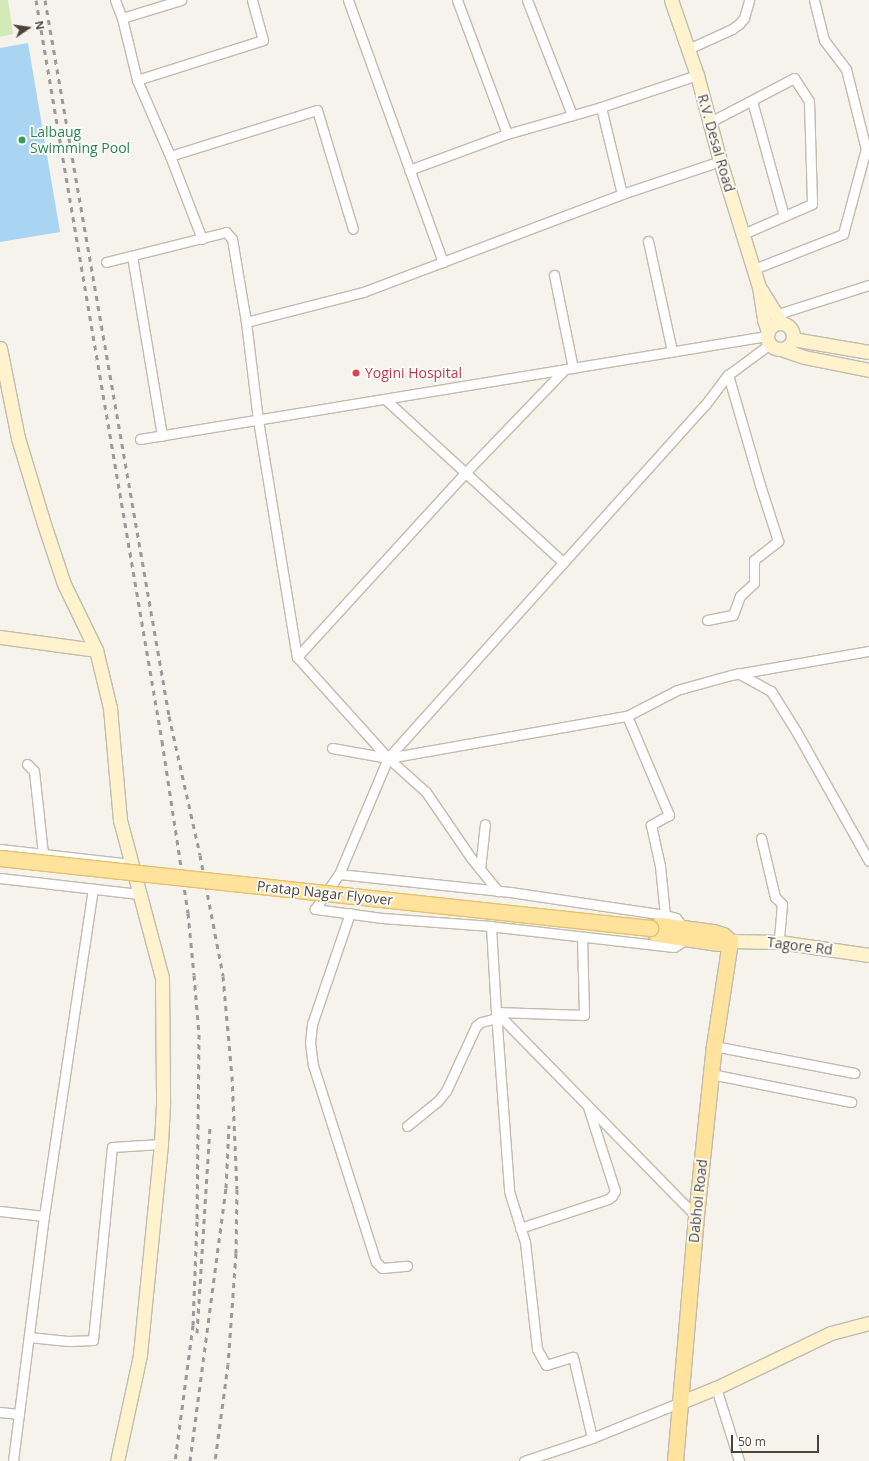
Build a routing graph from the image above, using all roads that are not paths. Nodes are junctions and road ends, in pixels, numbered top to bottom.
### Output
1 (115, 0) edge
2 (181, 0) edge
3 (252, 0) edge
4 (348, 0) edge
5 (457, 0) edge
6 (527, 0) edge
7 (671, 0) edge
8 (749, 0) edge
9 (814, 0) edge
10 (122, 18) junction
11 (688, 49) junction
12 (697, 75) junction
13 (137, 80) junction
14 (752, 102) junction
15 (601, 107) junction
16 (572, 115) junction
17 (710, 122) junction
18 (507, 134) junction
19 (868, 147) edge
20 (170, 156) junction
21 (720, 161) junction
22 (409, 170) junction
23 (622, 194) junction
24 (784, 216) junction
25 (353, 229) dead end
26 (743, 234) junction
27 (202, 239) junction
28 (648, 240) dead end
29 (132, 256) junction
30 (106, 262) dead end
31 (443, 262) junction
32 (754, 270) junction
33 (554, 275) dead end
34 (869, 285) edge
35 (759, 287) junction
36 (780, 319) junction
37 (246, 322) junction
38 (792, 339) junction
39 (771, 340) junction
40 (0, 348) edge
41 (672, 351) junction
42 (869, 352) edge
43 (569, 368) junction
44 (869, 370) edge
45 (728, 375) junction
46 (385, 399) junction
47 (258, 420) junction
48 (162, 436) junction
49 (140, 440) dead end
50 (466, 472) junction
51 (563, 562) junction
52 (707, 620) dead end
53 (0, 637) edge
54 (96, 650) junction
55 (869, 652) edge
56 (297, 657) junction
57 (738, 673) junction
58 (627, 716) junction
59 (332, 748) dead end
60 (388, 758) junction
61 (27, 764) dead end
62 (485, 824) dead end
63 (761, 838) dead end
64 (0, 848) edge
65 (43, 854) junction
66 (0, 858) edge
67 (869, 861) edge
68 (131, 864) junction
69 (480, 869) junction
70 (339, 874) junction
71 (0, 878) edge
72 (93, 889) junction
73 (498, 891) junction
74 (139, 894) junction
75 (350, 913) junction
76 (491, 926) junction
77 (676, 929) junction
78 (582, 937) junction
79 (730, 941) junction
80 (779, 942) junction
81 (869, 955) edge
82 (496, 1015) junction
83 (714, 1046) junction
84 (854, 1073) dead end
85 (711, 1074) junction
86 (851, 1102) dead end
87 (587, 1104) junction
88 (407, 1126) dead end
89 (161, 1144) junction
90 (0, 1211) edge
91 (44, 1216) junction
92 (696, 1216) junction
93 (520, 1228) junction
94 (407, 1266) dead end
95 (869, 1323) edge
96 (28, 1337) junction
97 (716, 1388) junction
98 (681, 1402) junction
99 (0, 1412) edge
100 (19, 1414) junction
101 (592, 1438) junction
102 (12, 1461) edge
103 (117, 1461) edge
104 (524, 1461) edge
105 (675, 1461) edge
106 (739, 1461) edge

1 - 10 street
2 - 10 street
3 - 13 street
4 - 22 street
5 - 18 street
6 - 16 street
7 - 11 street, R.V. Desai Road
8 - 11 street
9 - 19 street
10 - 13 street
11 - 12 street, R.V. Desai Road
12 - 15 street
12 - 17 street, R.V. Desai Road
13 - 20 street
14 - 17 street
14 - 24 street
14 - 24 street
15 - 16 street
15 - 23 street
16 - 18 street
17 - 21 street, R.V. Desai Road
18 - 22 street
19 - 32 street
20 - 25 street
20 - 27 street
21 - 23 street
21 - 26 street, R.V. Desai Road
22 - 31 street
23 - 31 street
24 - 26 street
26 - 32 street, R.V. Desai Road
27 - 29 street
27 - 37 street
28 - 41 street
29 - 30 street
29 - 48 street
31 - 37 street
32 - 35 street, R.V. Desai Road
33 - 43 street
34 - 36 street
35 - 36 street, R.V. Desai Road
35 - 39 street, R.V. Desai Road
36 - 38 street, R.V. Desai Road
36 - 39 street
37 - 47 street
38 - 39 street
38 - 42 street
39 - 41 street
39 - 44 street
39 - 45 street
40 - 54 street
41 - 43 street
43 - 46 street
43 - 50 street
45 - 51 street
45 - 52 street
46 - 47 street
46 - 50 street
47 - 48 street
47 - 56 street
48 - 49 street
50 - 51 street
50 - 56 street
51 - 60 street
53 - 54 street
54 - 68 street
55 - 57 street
56 - 60 street
57 - 58 street
57 - 67 street
58 - 60 street
58 - 77 street
59 - 60 street
60 - 69 street
60 - 70 street
61 - 65 street
62 - 69 street
63 - 80 street
64 - 65 street
65 - 68 street
66 - 77 main road, Pratap Nagar Flyover, bridge
68 - 74 street
69 - 73 street
70 - 73 street
70 - 75 street
71 - 72 street
72 - 74 street
72 - 91 street
73 - 77 street
74 - 89 street
75 - 76 street
75 - 94 street
76 - 78 street
76 - 82 street
77 - 78 street
77 - 79 main road, Pratap Nagar Flyover
78 - 82 street
79 - 80 street, Tagore Rd
79 - 83 main road, Dabhoi Road
80 - 81 street, Tagore Rd
82 - 87 street
82 - 88 street
82 - 93 street
83 - 84 street
83 - 85 main road, Dabhoi Road
85 - 86 street
85 - 92 main road, Dabhoi Road
87 - 92 street
87 - 93 street
89 - 96 street
89 - 103 street
90 - 91 street
91 - 96 street
92 - 98 main road, Dabhoi Road
93 - 101 street
95 - 97 street
96 - 100 street
97 - 98 street
97 - 106 street
98 - 101 street
98 - 105 main road, Dabhoi Road
99 - 100 street
100 - 102 street
101 - 104 street

